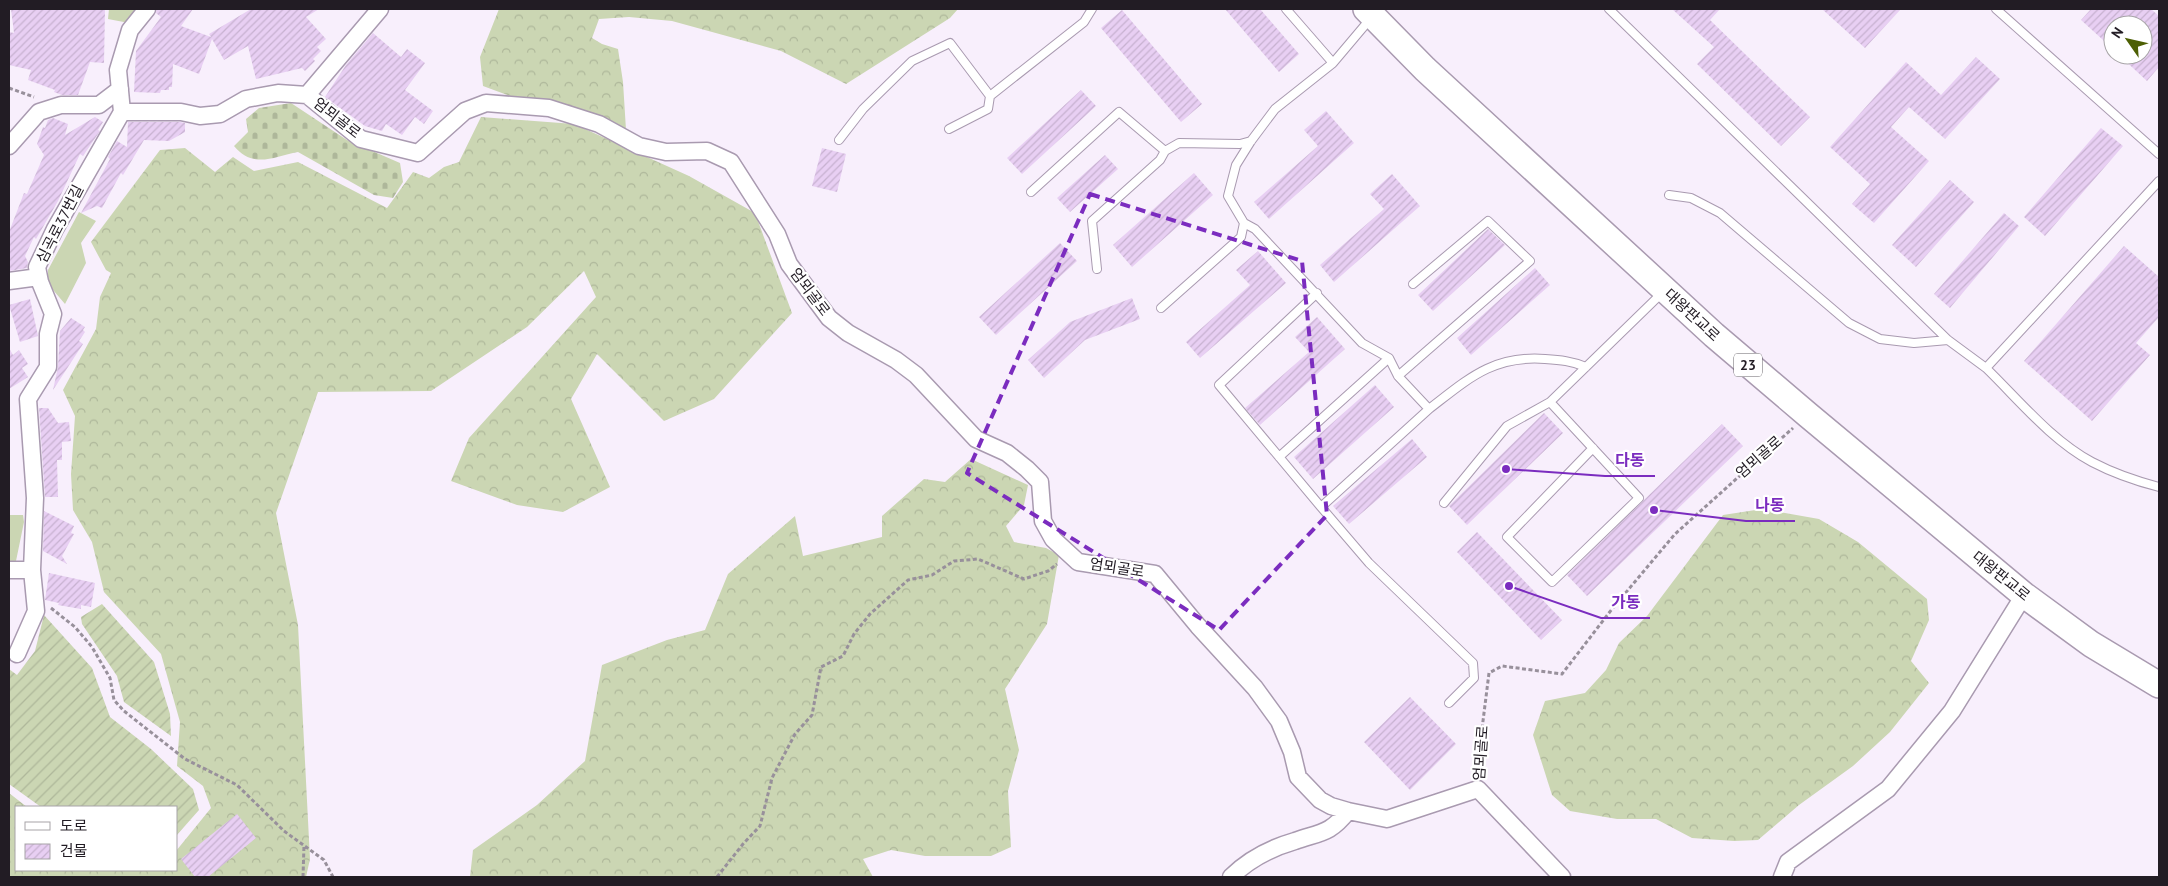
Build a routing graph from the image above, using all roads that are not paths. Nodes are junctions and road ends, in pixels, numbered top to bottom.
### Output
1 (147, 9) edge
2 (380, 9) edge
3 (1092, 9) edge
4 (1286, 9) edge
5 (1608, 9) edge
6 (1996, 9) edge
7 (1369, 13) edge
8 (1333, 62) junction
9 (120, 89) junction
10 (307, 95) junction
11 (990, 96) junction
12 (122, 112) junction
13 (949, 129) dead end
14 (839, 140) dead end
15 (1251, 141) junction
16 (9, 146) edge
17 (1165, 151) junction
18 (2159, 154) edge
19 (2159, 181) edge
20 (1031, 192) dead end
21 (1669, 195) dead end
22 (1244, 223) junction
23 (1097, 269) dead end
24 (39, 278) junction
25 (9, 281) edge
26 (1414, 284) dead end
27 (1666, 290) junction
28 (1317, 293) junction
29 (1161, 308) dead end
30 (1948, 340) junction
31 (1389, 358) junction
32 (1586, 367) junction
33 (1986, 368) junction
34 (1398, 376) junction
35 (1550, 402) junction
36 (1429, 409) junction
37 (1593, 448) junction
38 (1279, 456) junction
39 (2159, 487) edge
40 (1444, 503) dead end
41 (1320, 507) junction
42 (9, 570) edge
43 (32, 570) junction
44 (2024, 595) junction
45 (17, 654) dead end
46 (2159, 685) edge
47 (1449, 703) dead end
48 (1348, 811) junction
49 (1231, 877) edge
50 (1562, 877) edge
51 (1782, 877) edge

1 - 9 street
2 - 10 street
3 - 11 lane
4 - 8 lane
5 - 30 lane
6 - 18 lane
7 - 8 lane
7 - 27 main road, 대왕판교로 / 23
8 - 15 lane
9 - 12 street
9 - 16 street
10 - 12 street, 엄뫼골로
10 - 48 street, 엄뫼골로
11 - 13 lane
11 - 14 lane
12 - 24 street, 심곡로37번길
15 - 17 lane
15 - 22 lane
17 - 20 lane
17 - 23 lane
19 - 33 lane
21 - 30 lane
22 - 28 lane
22 - 29 lane
24 - 25 street
24 - 43 street, 심곡로37번길
26 - 34 lane
27 - 32 lane
27 - 44 main road, 대왕판교로 / 23
28 - 31 lane
28 - 38 lane
30 - 33 lane
31 - 34 lane
31 - 38 lane
32 - 35 lane
32 - 36 lane
33 - 39 lane
34 - 36 lane
35 - 37 lane
35 - 40 lane
36 - 41 lane
37 - 37 lane
38 - 41 lane
41 - 47 lane
42 - 43 street
43 - 45 street, 심곡로37번길
44 - 46 main road, 대왕판교로 / 23
44 - 51 street
48 - 49 street
48 - 50 street, 엄뫼골로

